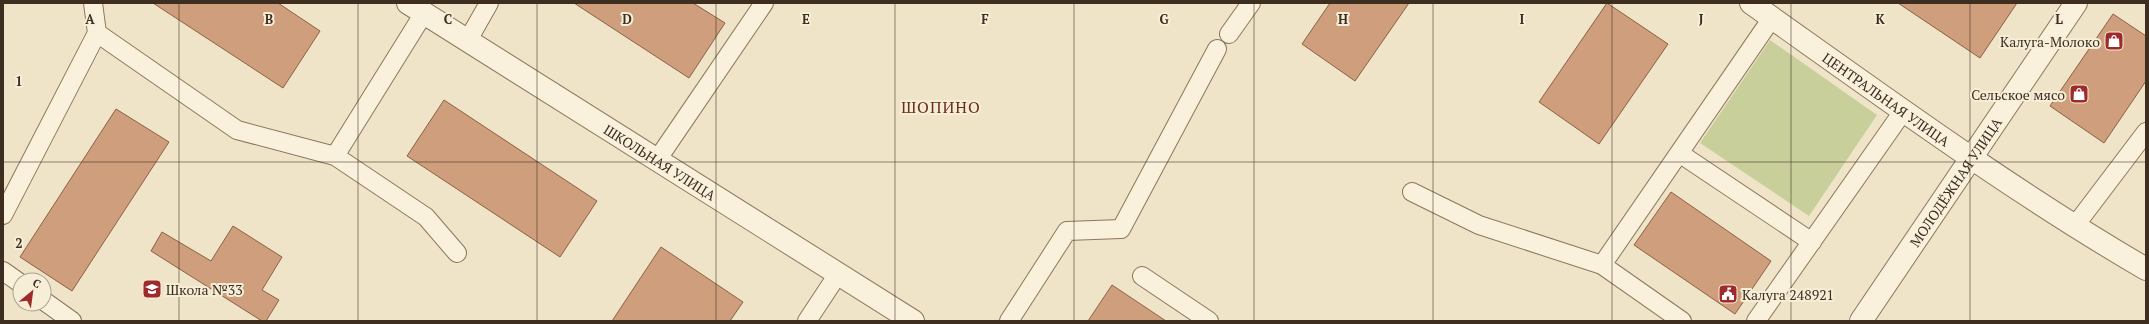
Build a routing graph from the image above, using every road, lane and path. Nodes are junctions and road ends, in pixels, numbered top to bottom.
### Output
1 (93, 3) edge
2 (489, 3) edge
3 (1251, 3) edge
4 (1751, 3) edge
5 (2076, 3) edge
6 (761, 4) edge
7 (416, 8) edge
8 (1772, 18) junction
9 (97, 33) junction
10 (1229, 34) dead end
11 (468, 40) junction
12 (1217, 49) dead end
13 (1904, 110) junction
14 (2146, 132) edge
15 (1679, 153) junction
16 (335, 156) junction
17 (1970, 158) junction
18 (657, 160) junction
19 (1412, 192) dead end
20 (3, 215) edge
21 (2074, 227) junction
22 (1812, 242) junction
23 (456, 253) dead end
24 (1602, 265) junction
25 (2146, 270) edge
26 (3, 271) edge
27 (838, 274) junction
28 (1142, 276) dead end
29 (12, 278) edge
30 (52, 307) edge
31 (72, 321) edge
32 (807, 321) edge
33 (913, 321) edge
34 (1009, 321) edge
35 (1209, 321) edge
36 (1682, 321) edge
37 (1756, 321) edge
38 (1861, 321) edge

1 - 9 lane
2 - 11 lane
3 - 10 lane
4 - 8 street, ЦЕНТРАЛЬНАЯ УЛИЦА
5 - 17 street, МОЛОДЁЖНАЯ УЛИЦА
6 - 18 lane
7 - 11 street, ШКОЛЬНАЯ УЛИЦА
7 - 16 lane
8 - 13 street, ЦЕНТРАЛЬНАЯ УЛИЦА
8 - 15 lane
9 - 16 lane
9 - 20 lane
11 - 18 street, ШКОЛЬНАЯ УЛИЦА
12 - 34 lane
13 - 17 street, ЦЕНТРАЛЬНАЯ УЛИЦА
13 - 22 lane
14 - 21 lane
15 - 22 lane
15 - 24 lane
16 - 23 lane
17 - 21 street, ЦЕНТРАЛЬНАЯ УЛИЦА
17 - 38 street, МОЛОДЁЖНАЯ УЛИЦА
18 - 27 street, ШКОЛЬНАЯ УЛИЦА
19 - 24 lane
21 - 25 street, ЦЕНТРАЛЬНАЯ УЛИЦА
22 - 37 lane
24 - 36 lane
26 - 29 lane
27 - 32 lane
27 - 33 street, ШКОЛЬНАЯ УЛИЦА
28 - 35 lane
30 - 31 lane

